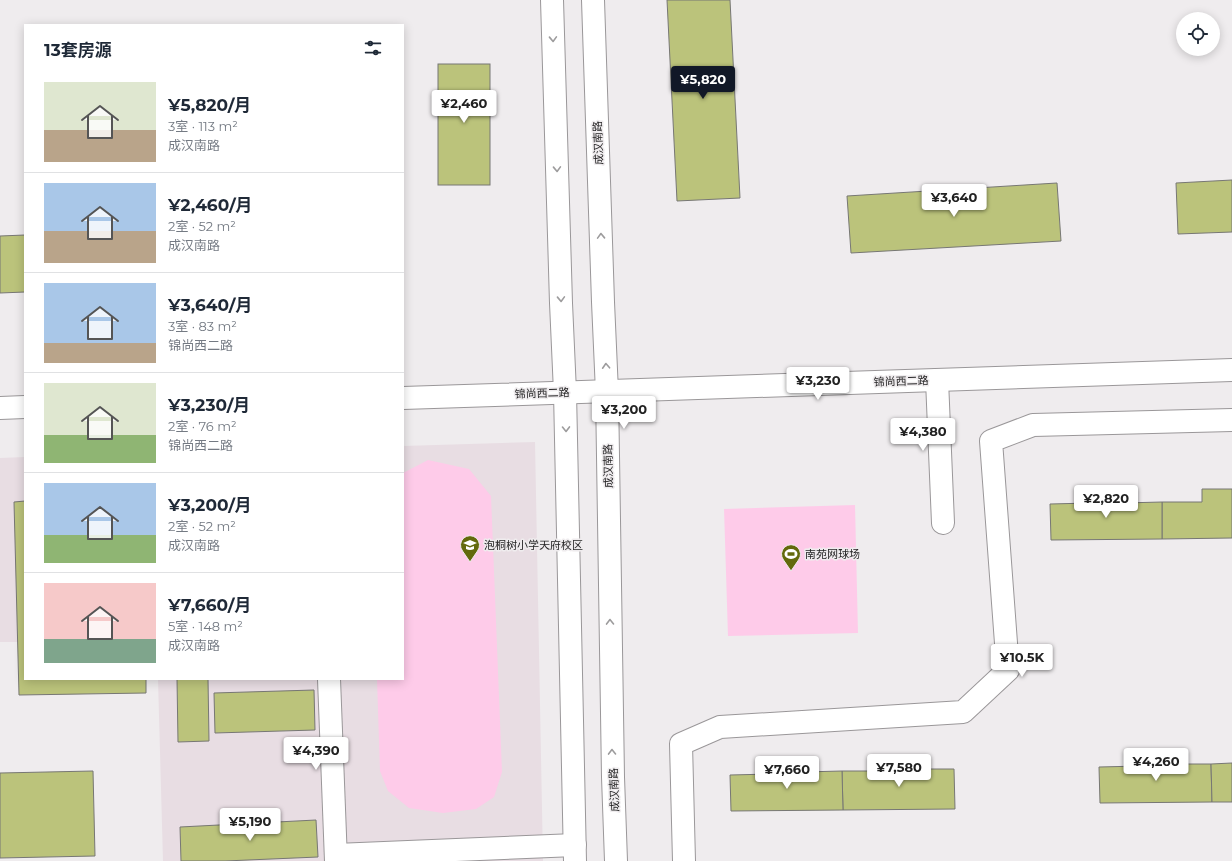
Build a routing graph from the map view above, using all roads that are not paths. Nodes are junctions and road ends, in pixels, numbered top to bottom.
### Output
1 (552, 0) edge
2 (593, 0) edge
3 (1232, 370) edge
4 (937, 380) junction
5 (566, 392) junction
6 (607, 392) junction
7 (404, 398) edge
8 (24, 407) edge
9 (0, 408) edge
10 (1232, 420) edge
11 (942, 523) dead end
12 (329, 680) edge
13 (575, 853) edge
14 (514, 854) edge
15 (336, 858) edge
16 (616, 861) edge
17 (684, 861) edge

1 -> 5 street
6 -> 2 street, 成汉南路
3 - 4 street, 锦尚西二路
4 - 6 street, 锦尚西二路
4 - 11 street
5 - 6 street, 锦尚西二路
5 - 7 street, 锦尚西二路
5 -> 13 street
16 -> 6 street, 成汉南路
8 - 9 street
10 - 17 street
12 - 15 street
13 - 14 street
14 - 15 street

